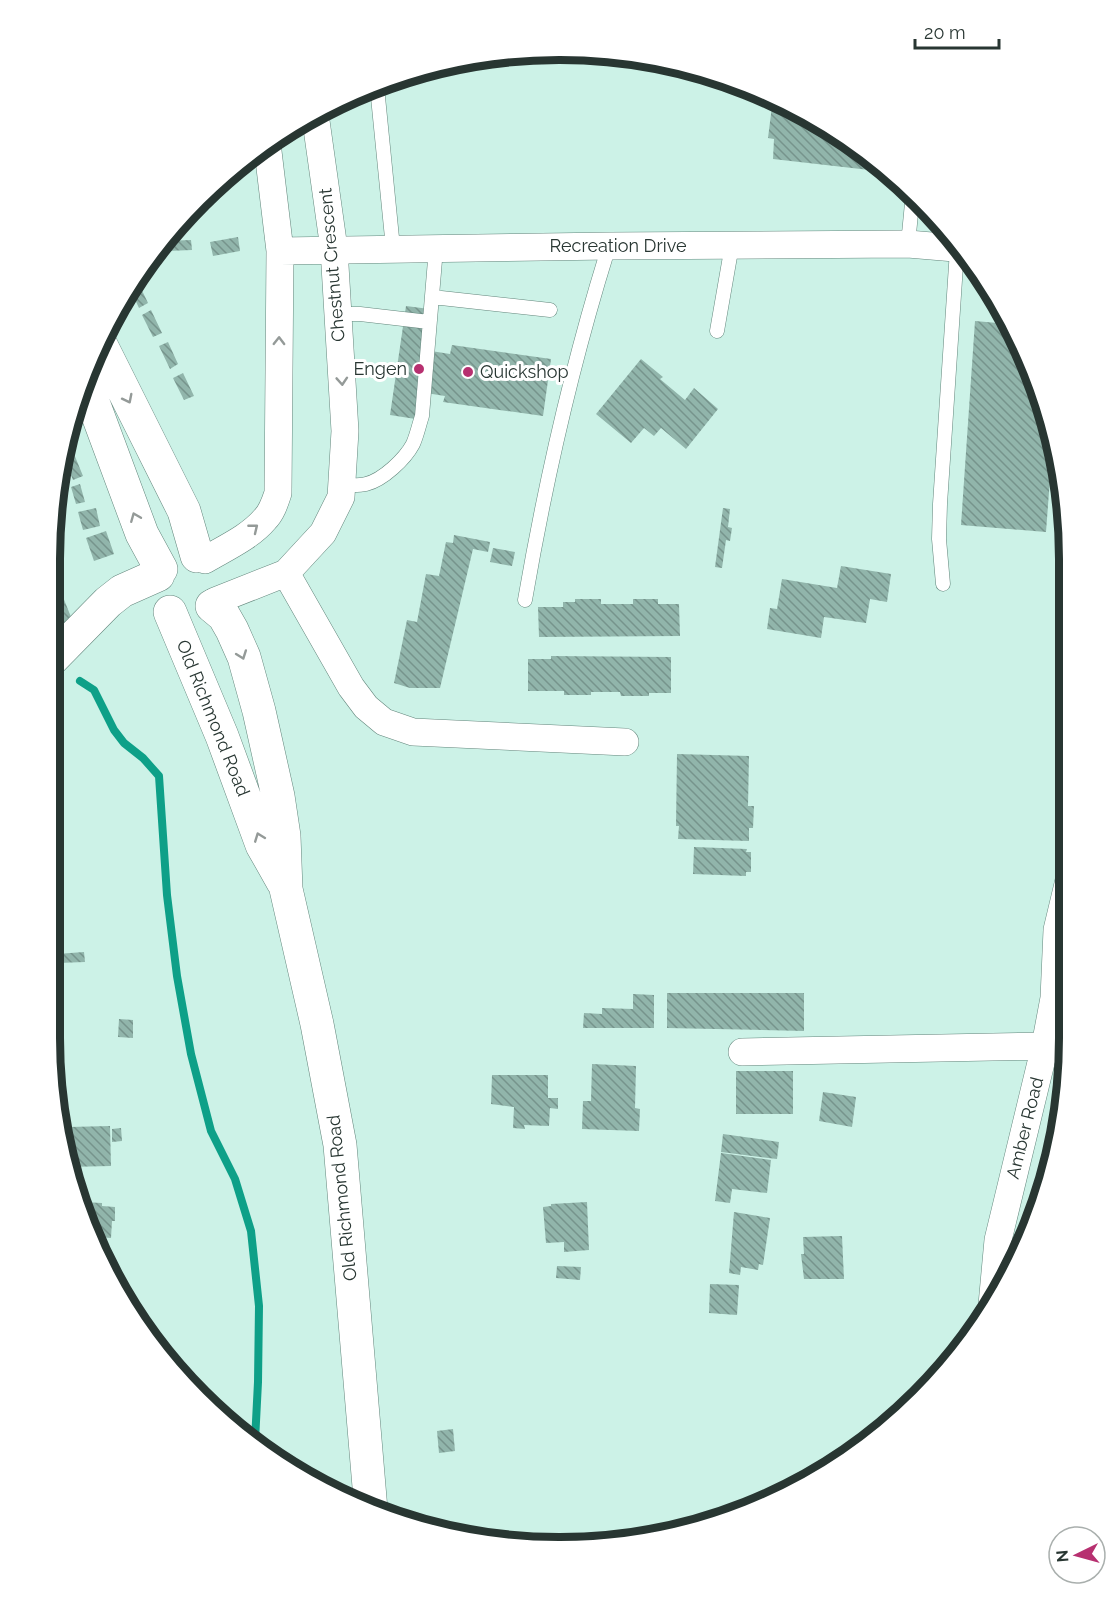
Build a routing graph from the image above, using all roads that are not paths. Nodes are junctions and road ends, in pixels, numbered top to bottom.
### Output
1 (378, 97) dead end
2 (316, 124) edge
3 (268, 154) edge
4 (912, 205) edge
5 (909, 244) junction
6 (732, 245) junction
7 (609, 246) junction
8 (393, 248) junction
9 (436, 248) junction
10 (950, 248) edge
11 (334, 249) junction
12 (280, 251) junction
13 (956, 255) edge
14 (432, 297) junction
15 (550, 310) dead end
16 (338, 314) junction
17 (429, 322) junction
18 (717, 331) dead end
19 (105, 353) edge
20 (89, 392) edge
21 (342, 485) junction
22 (201, 558) junction
23 (286, 573) junction
24 (943, 584) dead end
25 (162, 590) junction
26 (525, 600) dead end
27 (214, 604) junction
28 (60, 651) edge
29 (625, 742) dead end
30 (286, 889) junction
31 (1059, 926) edge
32 (1045, 1046) junction
33 (742, 1052) dead end
34 (994, 1283) edge
35 (370, 1500) edge

1 - 8 lane
2 - 11 street, Chestnut Crescent
3 - 12 street
4 - 5 lane
5 - 6 street, Recreation Drive
5 - 10 street, Recreation Drive
6 - 7 street, Recreation Drive
6 - 18 lane
7 - 9 street, Recreation Drive
7 - 26 lane
8 - 9 street, Recreation Drive
8 - 11 street, Recreation Drive
9 - 14 lane
11 - 12 street, Recreation Drive
11 - 16 street, Chestnut Crescent
22 -> 12 street
13 - 24 lane
14 - 15 lane
14 - 17 lane
16 - 17 lane
16 -> 21 street, Chestnut Crescent
17 - 21 lane
19 -> 22 street
25 -> 20 street, Old Richmond Road
21 - 23 street, Chestnut Crescent
22 - 25 street
22 - 27 street
23 - 27 street, Chestnut Crescent
23 - 29 street
25 - 27 street, Old Richmond Road
25 - 28 street
30 -> 25 street, Old Richmond Road
27 -> 30 street, Old Richmond Road
30 - 35 street, Old Richmond Road
31 - 32 street, Amber Road
32 - 33 street
32 - 34 street, Amber Road

